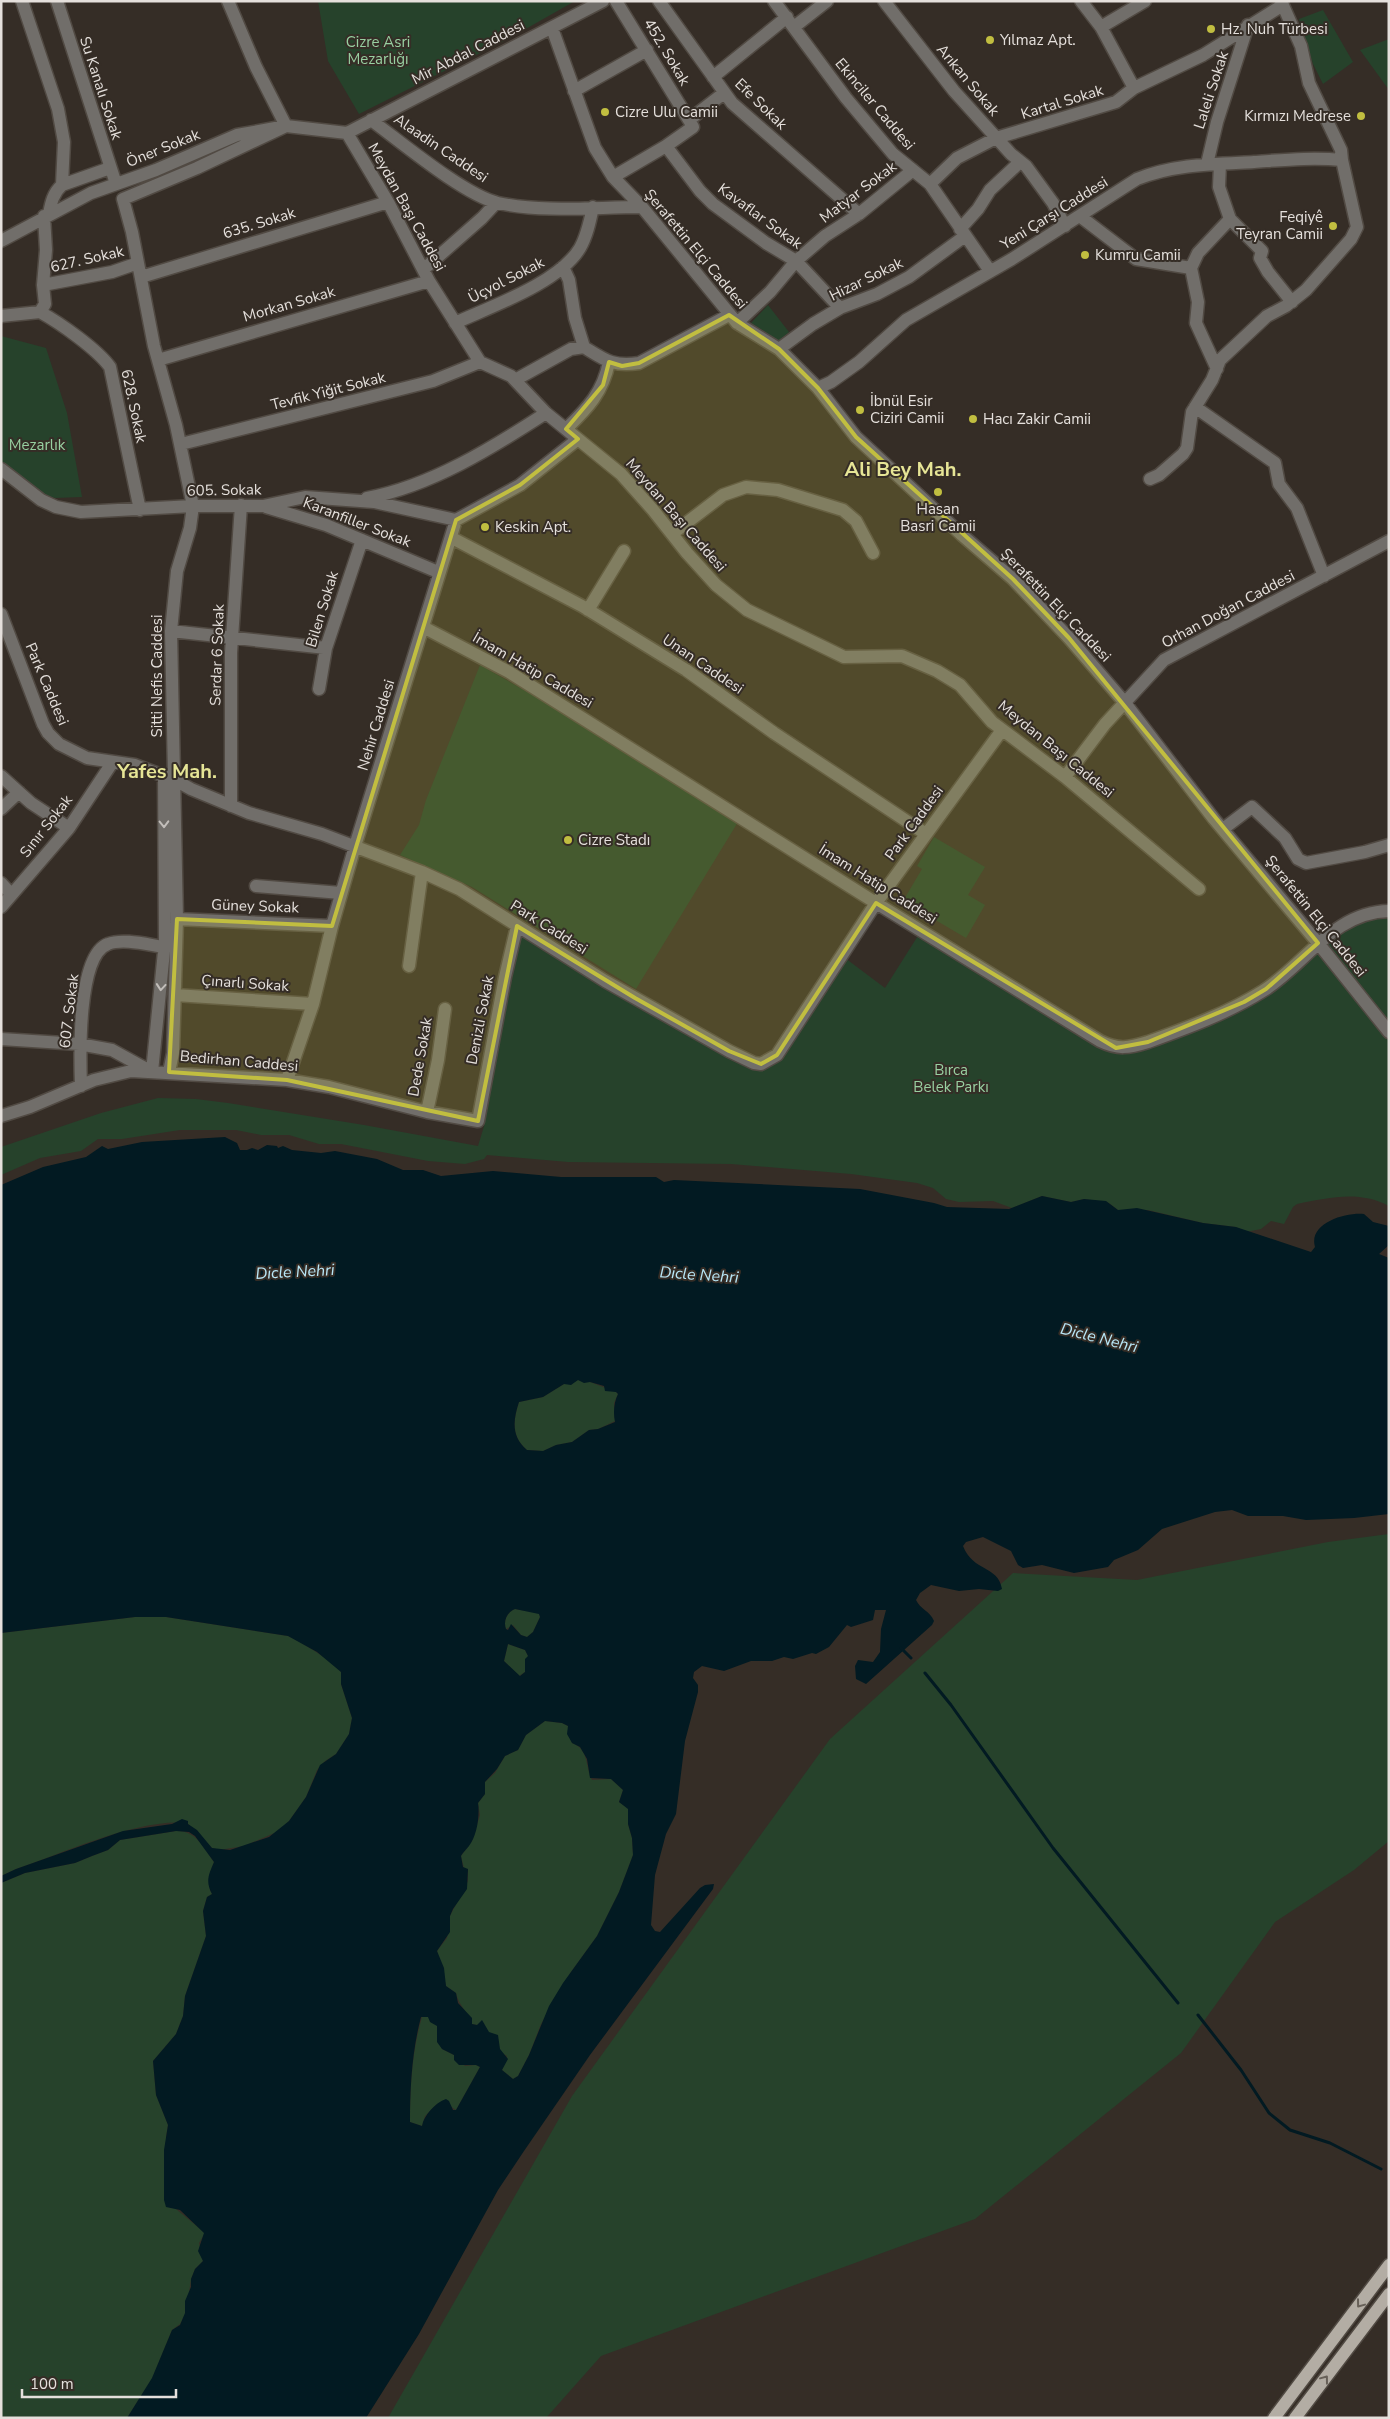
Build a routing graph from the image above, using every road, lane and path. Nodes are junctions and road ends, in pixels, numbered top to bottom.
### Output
1 (22, 1) edge
2 (57, 1) edge
3 (228, 1) edge
4 (603, 1) edge
5 (616, 1) edge
6 (659, 1) edge
7 (774, 1) edge
8 (827, 1) edge
9 (884, 1) edge
10 (1081, 1) edge
11 (1146, 1) edge
12 (1282, 3) edge
13 (791, 22) junction
14 (1248, 25) junction
15 (1101, 26) junction
16 (552, 28) junction
17 (647, 50) junction
18 (713, 78) junction
19 (1134, 88) junction
20 (574, 91) junction
21 (724, 93) junction
22 (371, 120) junction
23 (688, 120) junction
24 (286, 126) junction
25 (347, 133) junction
26 (996, 138) junction
27 (666, 146) junction
28 (1342, 160) junction
29 (1020, 162) junction
30 (1213, 164) junction
31 (110, 168) junction
32 (913, 170) junction
33 (613, 176) junction
34 (116, 184) junction
35 (930, 184) junction
36 (62, 186) junction
37 (388, 202) junction
38 (496, 202) junction
39 (593, 208) junction
40 (642, 208) junction
41 (859, 214) junction
42 (46, 215) junction
43 (1081, 216) junction
44 (1230, 219) junction
45 (1065, 226) junction
46 (963, 232) junction
47 (1, 241) edge
48 (796, 261) junction
49 (138, 263) junction
50 (563, 267) junction
51 (1190, 268) junction
52 (424, 269) junction
53 (990, 271) junction
54 (141, 277) junction
55 (429, 281) junction
56 (43, 286) junction
57 (1292, 302) junction
58 (840, 308) junction
59 (40, 312) junction
60 (1, 316) edge
61 (733, 319) junction
62 (455, 323) junction
63 (584, 347) junction
64 (779, 349) junction
65 (158, 360) junction
66 (480, 362) junction
67 (609, 362) junction
68 (1217, 369) junction
69 (515, 380) junction
70 (818, 388) junction
71 (1195, 407) junction
72 (546, 413) junction
73 (566, 429) junction
74 (578, 438) junction
75 (181, 444) junction
76 (1, 469) edge
77 (1150, 479) dead end
78 (352, 500) junction
79 (241, 505) junction
80 (193, 506) junction
81 (263, 506) junction
82 (140, 510) junction
83 (456, 520) junction
84 (672, 534) junction
85 (452, 538) junction
86 (362, 540) junction
87 (1389, 542) edge
88 (624, 551) dead end
89 (873, 553) dead end
90 (438, 572) junction
91 (1324, 576) junction
92 (588, 610) junction
93 (1, 614) edge
94 (423, 627) junction
95 (171, 631) junction
96 (232, 637) junction
97 (326, 648) junction
98 (319, 689) dead end
99 (1125, 703) junction
100 (1002, 730) junction
101 (112, 763) junction
102 (1, 776) edge
103 (1065, 777) junction
104 (169, 778) junction
105 (19, 792) junction
106 (232, 806) junction
107 (1, 809) edge
108 (69, 828) junction
109 (1223, 829) junction
110 (926, 834) junction
111 (1389, 845) edge
112 (355, 846) junction
113 (422, 872) junction
114 (1, 883) edge
115 (256, 886) dead end
116 (1199, 888) dead end
117 (341, 893) junction
118 (12, 894) junction
119 (876, 903) junction
120 (1, 906) edge
121 (1389, 911) edge
122 (177, 919) junction
123 (332, 926) junction
124 (517, 926) junction
125 (1318, 943) junction
126 (165, 947) junction
127 (409, 966) dead end
128 (175, 995) junction
129 (312, 1004) junction
130 (445, 1009) dead end
131 (1389, 1032) edge
132 (1, 1039) edge
133 (79, 1044) junction
134 (152, 1072) junction
135 (169, 1072) junction
136 (287, 1080) junction
137 (81, 1086) junction
138 (426, 1112) junction
139 (1, 1116) edge
140 (478, 1121) joint
141 (1389, 2266) edge
142 (1389, 2294) edge
143 (1276, 2417) edge
144 (1296, 2418) edge

1 - 36 street
2 - 31 street, Su Kanalı Sokak
3 - 24 street
4 - 16 street, Mir Abdal Caddesi
5 - 17 street, 452. Sokak
6 - 18 street, Efe Sokak
7 - 13 street, Ekinciler Caddesi
8 - 13 street
9 - 26 street, Arıkan Sokak
10 - 15 street
11 - 15 street
12 - 14 street, Kartal Sokak
12 - 28 street
13 - 18 street
13 - 32 street, Ekinciler Caddesi
14 - 19 street, Kartal Sokak
14 - 30 street, Laleli Sokak
15 - 19 street
16 - 20 street, Şerafettin Elçi Caddesi
16 - 22 street, Mir Abdal Caddesi
17 - 20 street
17 - 23 street, 452. Sokak
18 - 21 street, Efe Sokak
19 - 26 street, Kartal Sokak
20 - 33 street, Şerafettin Elçi Caddesi
21 - 23 street
21 - 41 street, Efe Sokak
22 - 25 street, Mir Abdal Caddesi
22 - 38 street, Alaadin Caddesi
23 - 27 street
24 - 25 street, Öner Sokak
24 - 34 street, Öner Sokak
24 - 49 street, Sitti Nefis Caddesi
25 - 37 street, Meydan Başı Caddesi
26 - 29 street, Arıkan Sokak
26 - 35 street, Kartal Sokak
27 - 33 street
27 - 48 street, Kavaflar Sokak
28 - 30 street, Yeni Çarşı Caddesi
28 - 57 street
29 - 45 street, Arıkan Sokak
29 - 46 street, Hizar Sokak
30 - 43 street, Yeni Çarşı Caddesi
30 - 44 street, Laleli Sokak
31 - 34 street, Su Kanalı Sokak
31 - 36 street
32 - 35 street, Ekinciler Caddesi
32 - 41 street, Matyar Sokak
33 - 40 street, Şerafettin Elçi Caddesi
34 - 42 street, Öner Sokak
35 - 46 street, Ekinciler Caddesi
36 - 42 street
37 - 52 street, Meydan Başı Caddesi
37 - 54 street, 635. Sokak
38 - 39 street, Alaadin Caddesi
38 - 52 street
39 - 40 street, Alaadin Caddesi
39 - 50 street, Üçyol Sokak
40 - 61 street, Şerafettin Elçi Caddesi
41 - 48 street, Matyar Sokak
42 - 47 street, Öner Sokak
42 - 56 street
43 - 45 street, Yeni Çarşı Caddesi
43 - 51 street
44 - 51 street
44 - 57 street, Laleli Sokak
45 - 53 street, Yeni Çarşı Caddesi
46 - 53 street, Ekinciler Caddesi
46 - 58 street, Hizar Sokak
48 - 58 street, Kavaflar Sokak
48 - 61 street, Matyar Sokak
49 - 54 street, Sitti Nefis Caddesi
49 - 56 street, 627. Sokak
50 - 62 street, Üçyol Sokak
50 - 63 street
51 - 68 street
52 - 55 street, Meydan Başı Caddesi
53 - 70 street, Yeni Çarşı Caddesi
54 - 65 street, Sitti Nefis Caddesi
55 - 62 street, Meydan Başı Caddesi
55 - 65 street, Morkan Sokak
56 - 59 street
57 - 68 street
58 - 64 street, Hizar Sokak
59 - 60 street
59 - 82 street, 628. Sokak
61 - 64 street, Şerafettin Elçi Caddesi
61 - 67 street, Matyar Sokak
62 - 66 street, Meydan Başı Caddesi
63 - 67 street
63 - 69 street
64 - 70 street, Şerafettin Elçi Caddesi
65 - 75 street, Sitti Nefis Caddesi
66 - 69 street, Meydan Başı Caddesi
66 - 75 street, Tevfik Yiğit Sokak
67 - 73 street
68 - 71 street
69 - 72 street, Meydan Başı Caddesi
70 - 99 street, Şerafettin Elçi Caddesi
71 - 77 street
71 - 91 street
72 - 73 street, Meydan Başı Caddesi
72 - 78 street
73 - 74 street, Meydan Başı Caddesi
74 - 83 street
74 - 84 street, Meydan Başı Caddesi
75 - 80 street, Sitti Nefis Caddesi
76 - 82 street, 605. Sokak
78 - 81 street, 605. Sokak
78 - 83 street, 605. Sokak
79 - 80 street, 605. Sokak
79 - 81 street, 605. Sokak
79 - 96 street, Serdar 6 Sokak
80 - 82 street, 605. Sokak
80 - 95 street, Sitti Nefis Caddesi
81 - 86 street, Karanfiller Sokak
83 - 85 street, Nehir Caddesi
84 - 89 street
84 - 100 street, Meydan Başı Caddesi
85 - 90 street, Nehir Caddesi
85 - 92 street, Unan Caddesi
86 - 90 street, Karanfiller Sokak
86 - 97 street, Bilen Sokak
87 - 91 street, Orhan Doğan Caddesi
88 - 92 street
90 - 94 street, Nehir Caddesi
91 - 99 street, Orhan Doğan Caddesi
92 - 110 street, Unan Caddesi
93 - 101 street, Park Caddesi
94 - 112 street, Nehir Caddesi
94 - 119 street, İmam Hatip Caddesi
95 - 96 street
95 - 104 street, Sitti Nefis Caddesi
96 - 97 street
96 - 106 street, Serdar 6 Sokak
97 - 98 street, Bilen Sokak
99 - 103 street, Orhan Doğan Caddesi
99 - 109 street, Şerafettin Elçi Caddesi
100 - 103 street, Meydan Başı Caddesi
100 - 110 street, Park Caddesi
101 - 104 street, Park Caddesi
101 - 108 street, Sınır Sokak
102 - 105 street
103 - 116 street, Meydan Başı Caddesi
104 - 106 street, Park Caddesi
104 - 122 street, Sitti Nefis Caddesi
104 -> 126 street
105 - 107 street
105 - 108 street
106 - 112 street, Park Caddesi
108 - 118 street, Sınır Sokak
109 - 111 street
109 - 125 street, Şerafettin Elçi Caddesi
110 - 119 street, Park Caddesi
112 - 113 street, Park Caddesi
112 - 117 street, Nehir Caddesi
113 - 124 street, Park Caddesi
113 - 127 street
114 - 118 street
115 - 117 street
117 - 123 street, Nehir Caddesi
118 - 120 street, Sınır Sokak
119 - 124 street, Park Caddesi
119 - 125 street, İmam Hatip Caddesi
121 - 125 street, İmam Hatip Caddesi
122 - 123 street, Güney Sokak
122 - 128 street, Sitti Nefis Caddesi
123 - 129 street, Nehir Caddesi
124 - 140 street, Denizli Sokak
125 - 131 street, Şerafettin Elçi Caddesi
126 - 133 street, 607. Sokak
126 -> 134 street
128 - 129 street, Çınarlı Sokak
128 - 135 street, Sitti Nefis Caddesi
129 - 136 street, Nehir Caddesi
130 - 138 street, Dede Sokak
132 - 133 street
133 - 134 street
133 - 137 street, 607. Sokak
134 - 135 street, Bedirhan Caddesi
134 - 137 street, Bedirhan Caddesi
135 - 136 street, Bedirhan Caddesi
136 - 138 street, Bedirhan Caddesi
137 - 139 street, Bedirhan Caddesi
138 - 140 street, Bedirhan Caddesi
141 -> 143 main road
144 -> 142 main road

